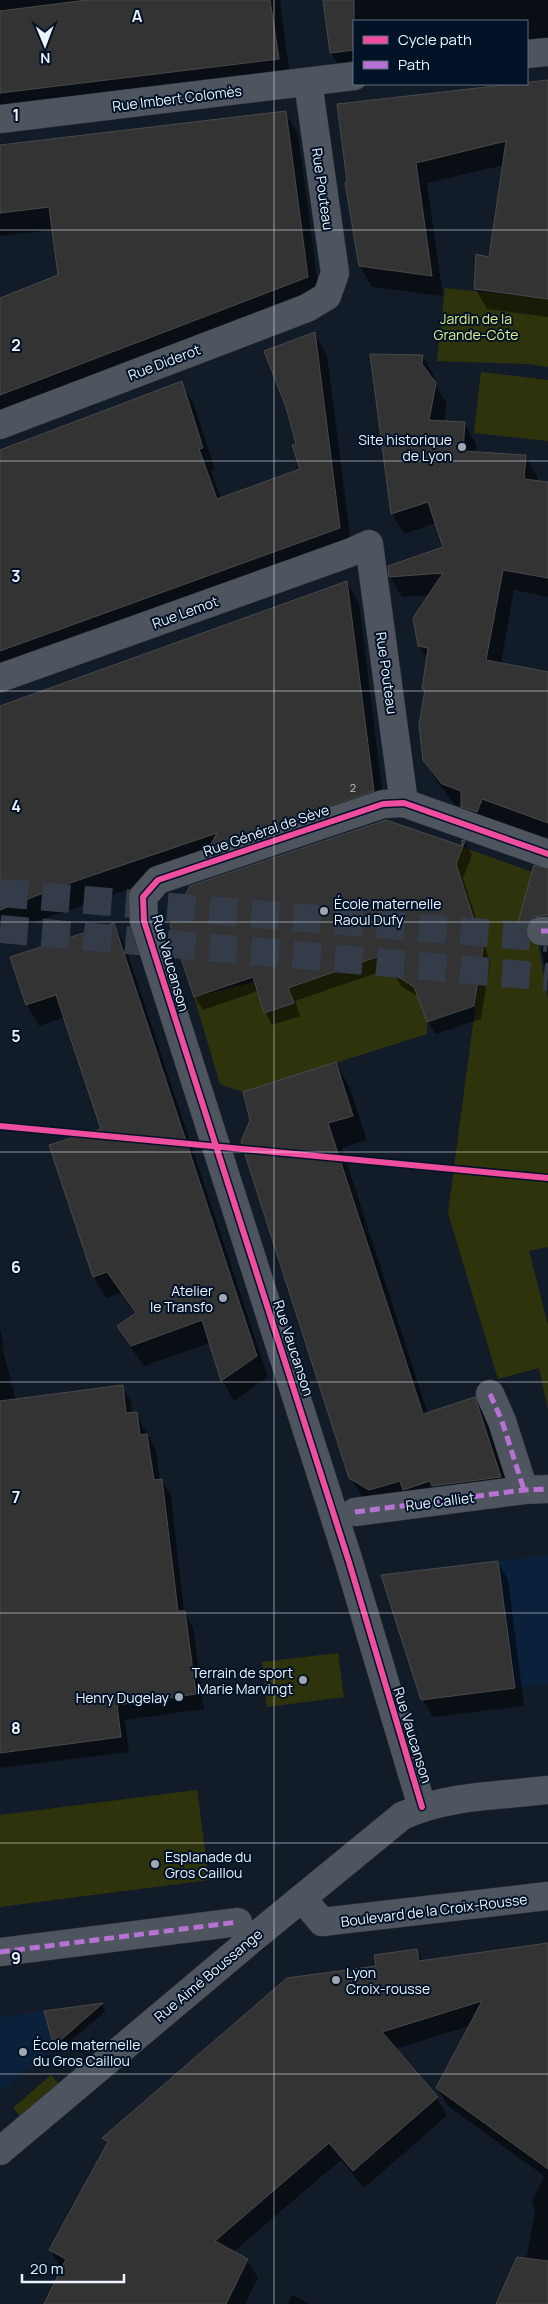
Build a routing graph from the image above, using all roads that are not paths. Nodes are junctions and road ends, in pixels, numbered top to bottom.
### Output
1 (548, 52) edge
2 (528, 54) edge
3 (353, 76) edge
4 (308, 82) junction
5 (0, 119) edge
6 (327, 296) joint
7 (0, 425) edge
8 (369, 544) joint
9 (0, 678) edge
10 (404, 803) junction
11 (548, 854) edge
12 (143, 897) joint
13 (490, 1394) dead end
14 (536, 1490) edge
15 (355, 1512) dead end
16 (548, 1790) edge
17 (422, 1807) junction
18 (548, 1896) edge
19 (302, 1898) junction
20 (238, 1922) dead end
21 (0, 1952) edge
22 (0, 2151) edge

1 - 2 street
3 - 4 street, Rue Imbert Colomès
4 - 5 street, Rue Imbert Colomès
4 - 6 street, Rue Pouteau
6 - 7 street, Rue Diderot
8 - 9 street, Rue Lemot
8 - 10 street, Rue Pouteau
10 - 11 street
10 - 12 street, Rue Général de Sève
12 - 17 street, Rue Vaucanson
13 - 14 street, Rue Calliet
14 - 15 street, Rue Calliet
16 - 17 street
17 - 19 street, Rue Aimé Boussange
18 - 19 street, Boulevard de la Croix-Rousse
19 - 22 street, Rue Aimé Boussange
20 - 21 street

